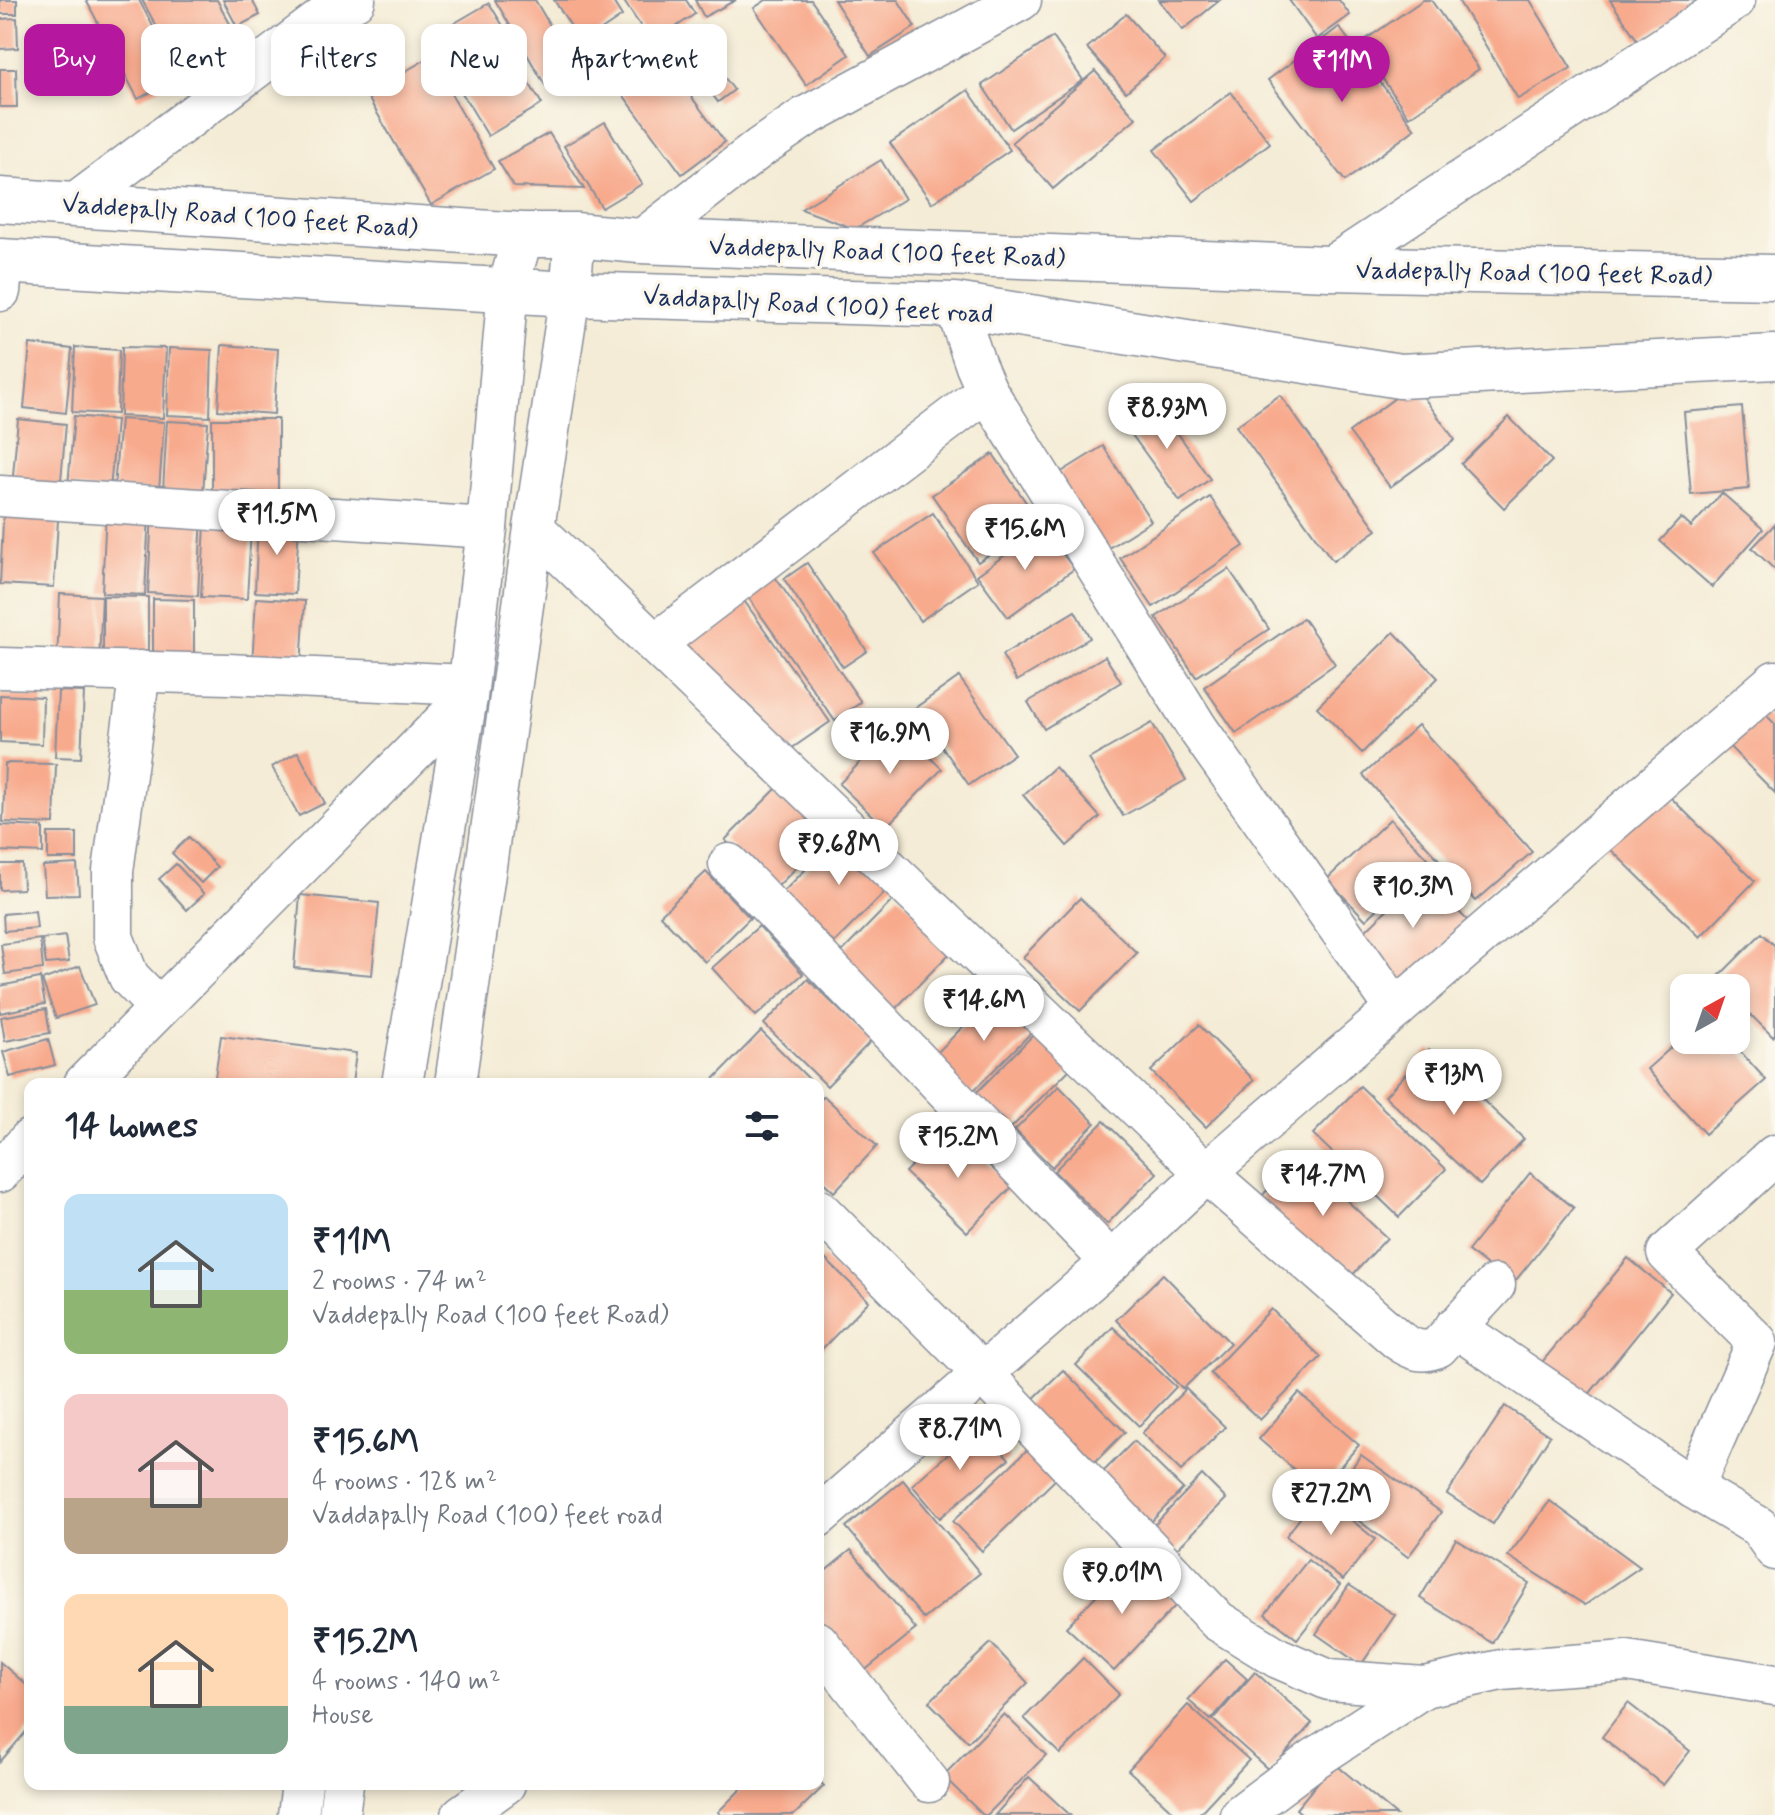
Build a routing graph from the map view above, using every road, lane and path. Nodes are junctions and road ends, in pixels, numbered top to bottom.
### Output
1 (1021, 0) edge
2 (1735, 0) edge
3 (334, 5) edge
4 (0, 200) edge
5 (76, 203) junction
6 (523, 235) junction
7 (575, 235) junction
8 (640, 241) junction
9 (1329, 268) junction
10 (1, 271) edge
11 (1775, 277) edge
12 (508, 288) junction
13 (570, 294) junction
14 (955, 305) junction
15 (1775, 357) edge
16 (987, 391) junction
17 (0, 496) edge
18 (487, 528) junction
19 (534, 528) junction
20 (655, 644) junction
21 (0, 668) edge
22 (140, 671) junction
23 (1775, 681) edge
24 (468, 692) junction
25 (729, 864) dead end
26 (159, 1008) junction
27 (1396, 1009) junction
28 (90, 1078) edge
29 (403, 1078) edge
30 (456, 1078) edge
31 (24, 1146) edge
32 (1775, 1155) edge
33 (0, 1172) edge
34 (1206, 1173) junction
35 (824, 1215) edge
36 (1111, 1262) junction
37 (1495, 1285) dead end
38 (1455, 1327) junction
39 (983, 1374) junction
40 (1693, 1488) junction
41 (824, 1512) edge
42 (1775, 1550) edge
43 (824, 1650) edge
44 (1775, 1685) edge
45 (1424, 1687) junction
46 (929, 1782) dead end
47 (301, 1790) edge
48 (342, 1790) edge
49 (298, 1815) edge
50 (339, 1815) edge
51 (1240, 1815) edge

1 - 8 street
2 - 9 street
3 - 5 street
4 - 5 main road, Vaddepally Road (100 feet Road)
5 - 6 main road, Vaddepally Road (100 feet Road)
6 - 7 main road, Vaddepally Road (100 feet Road)
6 - 12 street
7 - 8 main road, Vaddepally Road (100 feet Road)
7 - 13 street
8 - 9 main road, Vaddepally Road (100 feet Road)
9 - 11 main road, Vaddepally Road (100 feet Road)
10 - 12 main road, Vaddapally Road (100) feet road
12 - 13 main road, Vaddapally Road (100) feet road
12 - 18 street
13 - 14 main road, Vaddapally Road (100) feet road
13 - 19 street
14 - 15 main road, Vaddapally Road (100) feet road
14 - 16 street
16 - 20 street
16 - 27 street
17 - 18 street
18 - 24 street
19 - 20 street
19 - 30 street
20 - 34 street
21 - 22 street
22 - 24 street
22 - 26 street
23 - 27 street
24 - 26 street
24 - 29 street
25 - 36 street
26 - 28 street
27 - 34 street
31 - 33 street
32 - 40 street
34 - 36 street
34 - 38 street
35 - 39 street
36 - 39 street
37 - 38 street
38 - 40 street
39 - 41 street
39 - 45 street
40 - 42 street
43 - 46 street
44 - 45 street
45 - 51 street
47 - 49 street
48 - 50 street

